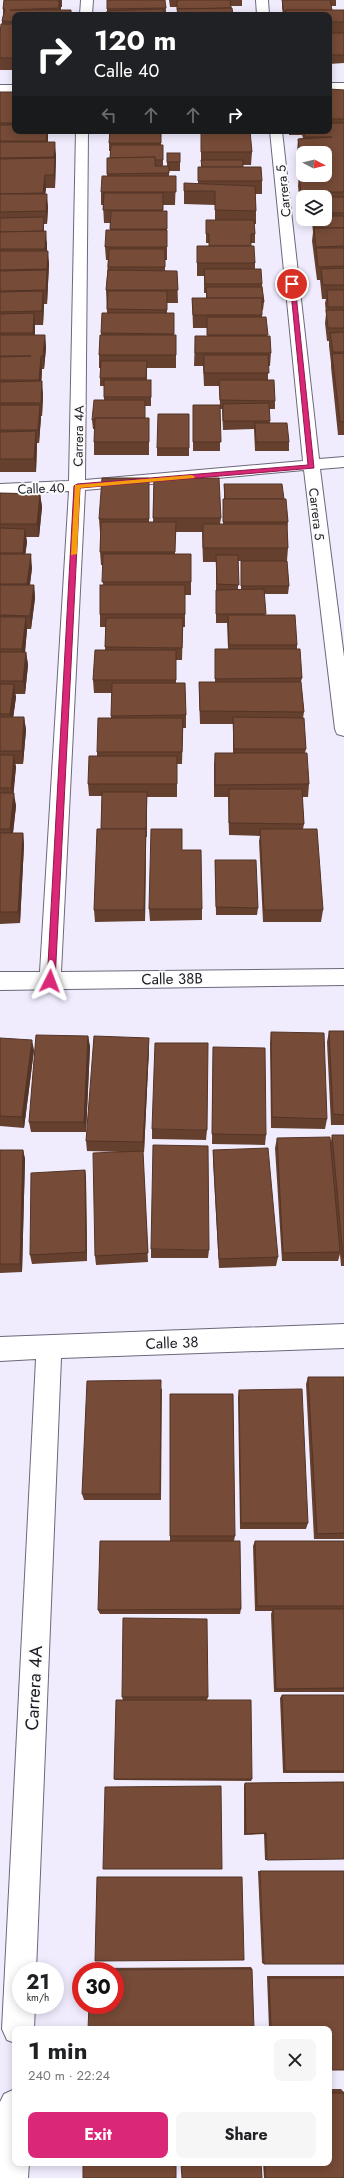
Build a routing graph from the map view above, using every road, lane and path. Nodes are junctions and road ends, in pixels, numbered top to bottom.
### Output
1 (87, 0) edge
2 (262, 0) edge
3 (86, 12) edge
4 (263, 12) edge
5 (332, 87) edge
6 (344, 87) edge
7 (0, 89) edge
8 (12, 89) edge
9 (82, 134) edge
10 (276, 134) edge
11 (344, 462) edge
12 (312, 467) junction
13 (77, 486) junction
14 (0, 489) edge
15 (344, 729) edge
16 (344, 977) edge
17 (0, 981) edge
18 (50, 981) junction
19 (344, 1336) edge
20 (49, 1348) junction
21 (0, 1349) edge
22 (18, 2026) edge
23 (12, 2166) edge
24 (12, 2178) edge

1 - 3 street
2 - 4 street
5 - 6 street
7 - 8 street
9 - 13 street, Carrera 4A
10 - 12 street, Carrera 5
11 - 12 street, Calle 40
12 - 13 street, Calle 40
12 - 15 street, Carrera 5
13 - 14 street, Calle 40
13 - 18 street, Carrera 4A
16 - 18 street, Calle 38B
17 - 18 street, Calle 38B
19 - 20 street, Calle 38
20 - 21 street, Calle 38
20 - 22 street, Carrera 4A
23 - 24 street

